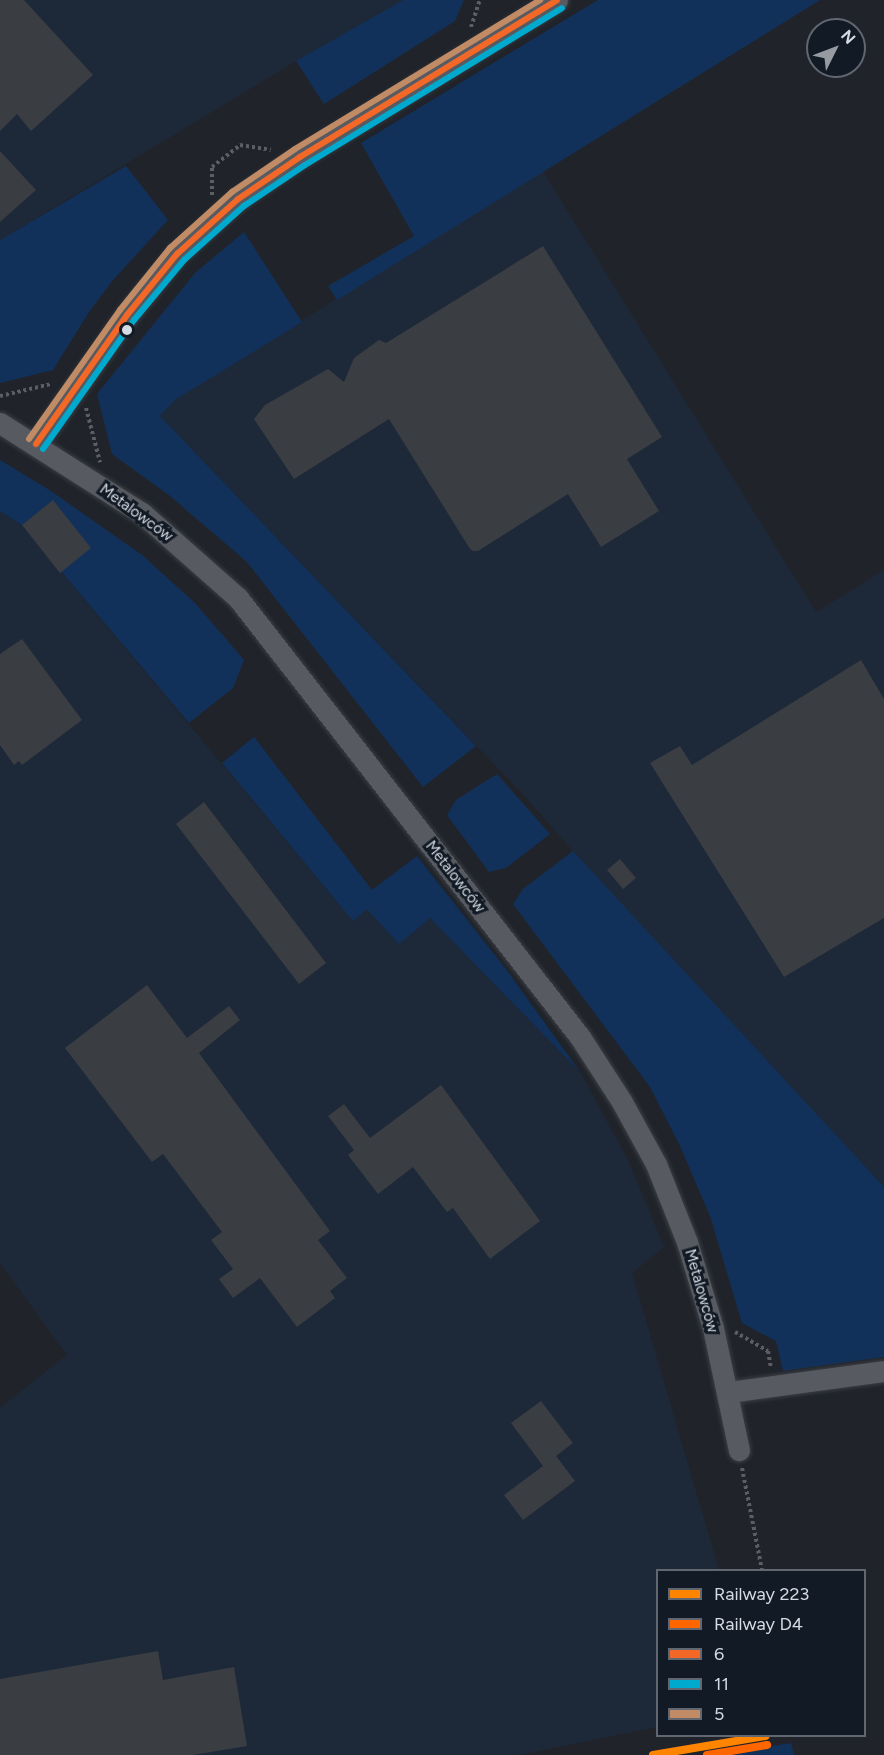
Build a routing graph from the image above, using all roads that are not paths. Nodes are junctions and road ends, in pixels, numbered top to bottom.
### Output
1 (557, 0) edge
2 (0, 423) edge
3 (36, 444) junction
4 (884, 1371) edge
5 (729, 1392) junction
6 (739, 1450) road end

1 - 3 street
2 - 3 street, Metalowców
3 - 5 street, Metalowców
4 - 5 street
5 - 6 street, Metalowców

